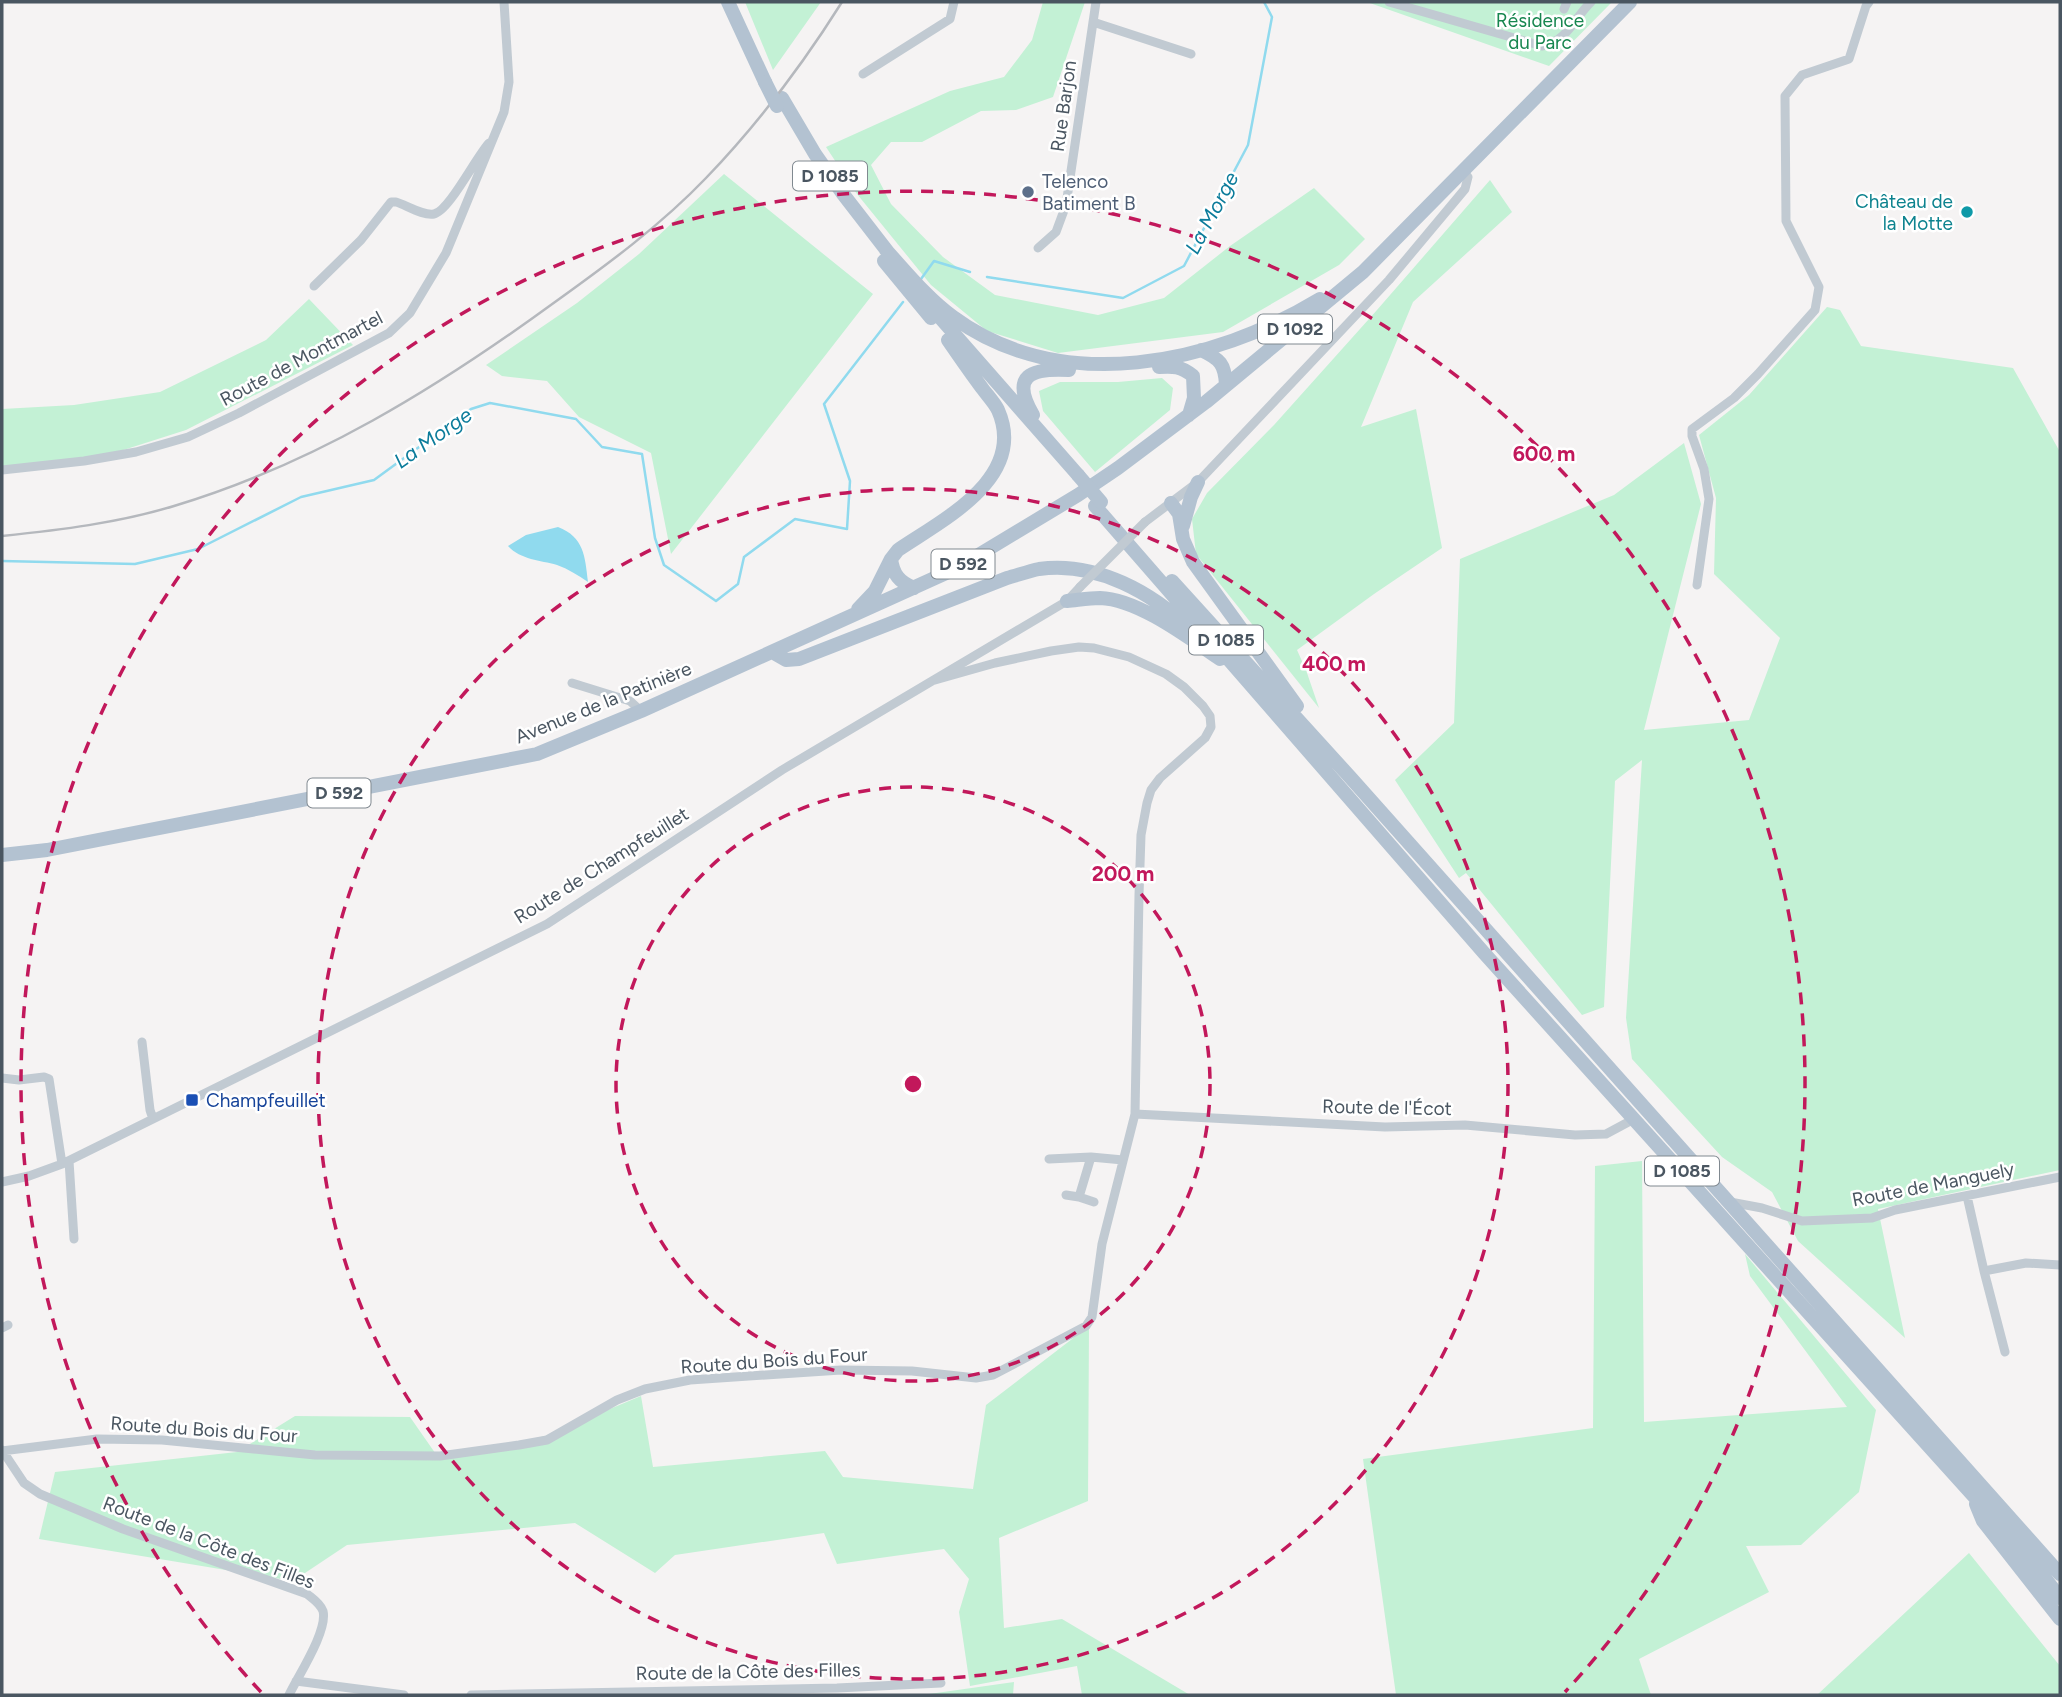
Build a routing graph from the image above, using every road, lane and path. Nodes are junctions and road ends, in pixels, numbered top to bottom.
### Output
1 (504, 2) edge
2 (954, 2) edge
3 (1096, 2) edge
4 (1389, 2) edge
5 (1413, 2) edge
6 (1591, 2) edge
7 (1630, 2) edge
8 (1869, 2) edge
9 (731, 4) edge
10 (1419, 12) junction
11 (1093, 22) junction
12 (1191, 54) dead end
13 (863, 74) dead end
14 (779, 102) junction
15 (494, 141) junction
16 (1464, 172) junction
17 (1038, 248) dead end
18 (886, 250) junction
19 (1363, 272) junction
20 (314, 286) dead end
21 (945, 336) junction
22 (1201, 350) junction
23 (1226, 385) junction
24 (1189, 415) junction
25 (2, 470) edge
26 (1075, 478) junction
27 (1198, 482) junction
28 (1078, 495) joint
29 (1171, 503) junction
30 (1098, 504) junction
31 (1182, 530) junction
32 (891, 559) junction
33 (1697, 585) dead end
34 (914, 588) junction
35 (1067, 601) junction
36 (848, 618) junction
37 (772, 652) junction
38 (1221, 660) junction
39 (935, 680) junction
40 (572, 683) dead end
41 (1249, 685) junction
42 (641, 711) junction
43 (1350, 777) junction
44 (2, 855) edge
45 (142, 1042) dead end
46 (2, 1078) edge
47 (1135, 1114) junction
48 (153, 1119) junction
49 (1634, 1119) junction
50 (1091, 1157) junction
51 (1049, 1159) dead end
52 (1123, 1160) junction
53 (66, 1162) junction
54 (2060, 1177) edge
55 (2, 1182) edge
56 (1066, 1195) dead end
57 (1967, 1196) junction
58 (1079, 1197) junction
59 (1094, 1202) dead end
60 (1730, 1202) junction
61 (74, 1240) dead end
62 (2060, 1265) edge
63 (1984, 1271) junction
64 (2005, 1352) dead end
65 (2, 1450) edge
66 (1971, 1493) junction
67 (2060, 1574) edge
68 (2060, 1598) edge
69 (2060, 1619) edge
70 (296, 1681) junction
71 (941, 1683) dead end
72 (289, 1695) edge
73 (404, 1695) edge
74 (471, 1695) edge

1 - 15 street, Route de Montmartel
2 - 13 street
3 - 11 street, Rue Barjon
4 - 10 street
5 - 10 street
6 - 10 street
7 - 16 main road, D 1092
8 - 33 street
9 - 14 main road, D 1085, bridge
11 - 12 street
11 - 17 street, Rue Barjon
14 - 18 main road, D 1085
14 - 21 main road, D 1085
15 - 20 street
15 - 25 street, Route de Montmartel
16 - 19 main road, D 1092
16 - 27 street, Route de Champfeuillet
18 - 22 main road
18 - 26 main road, D 1085
19 - 22 main road
19 - 23 main road, D 1092
21 - 26 main road, D 1085
21 - 32 main road
22 - 23 main road
23 - 24 main road, D 1092
24 - 26 main road
24 - 28 main road, D 1092
26 - 30 main road, D 1085
27 - 29 street, Route de Champfeuillet
27 - 31 main road
28 - 34 main road, D 592
29 - 31 main road
29 - 35 street, Route de Champfeuillet, bridge
30 - 41 main road, D 1085
30 - 43 main road, D 1085
31 - 43 main road
32 - 34 main road
32 - 36 main road
34 - 36 main road, Avenue de la Patinière / D 592
35 - 38 main road
35 - 39 street, Route de Champfeuillet
36 - 37 main road, Avenue de la Patinière / D 592
37 - 38 main road
37 - 42 main road, Avenue de la Patinière / D 592
38 - 41 main road
39 - 47 street, Route du Bois du Four
39 - 48 street, Route de Champfeuillet
40 - 42 street
41 - 49 main road, D 1085
42 - 44 main road, Avenue de la Patinière / D 592
43 - 60 main road, D 1085
45 - 48 street
46 - 53 street
47 - 49 street, Route de l'Écot
47 - 52 street, Route du Bois du Four
48 - 53 street, Route de Champfeuillet
49 - 66 main road, D 1085
50 - 51 street
50 - 52 street
50 - 58 street
52 - 65 street, Route du Bois du Four
53 - 55 street, Route de Champfeuillet
53 - 61 street
54 - 57 street, Route de Manguely
56 - 58 street
57 - 60 street, Route de Manguely
57 - 63 street
58 - 59 street
60 - 67 main road, D 1085
62 - 63 street
63 - 64 street
65 - 70 street, Route de la Côte des Filles
66 - 68 main road, D 1085
66 - 69 main road
70 - 72 street, Route de la Côte des Filles
70 - 73 street
71 - 74 street, Route de la Côte des Filles

